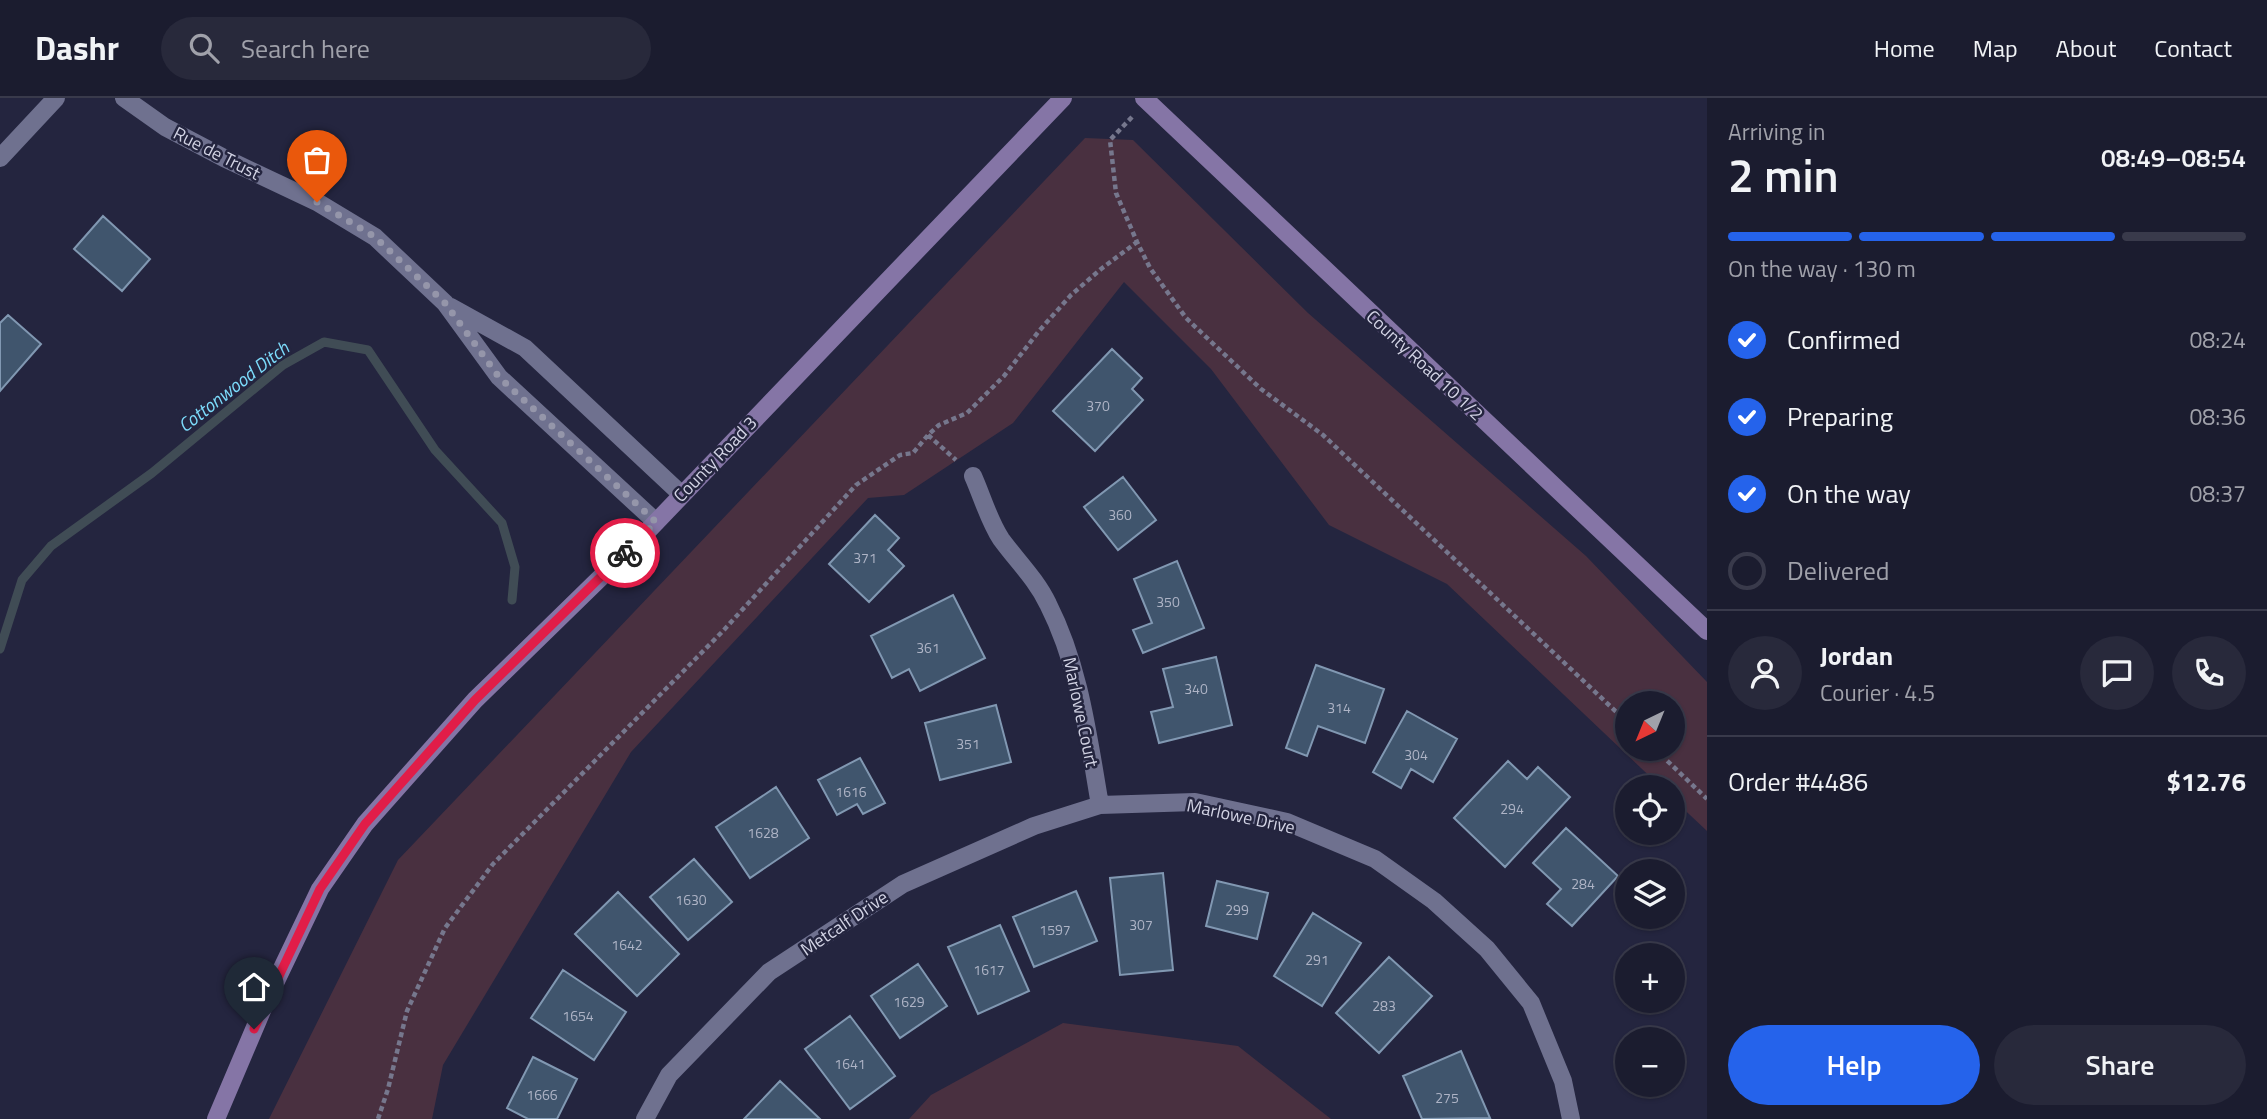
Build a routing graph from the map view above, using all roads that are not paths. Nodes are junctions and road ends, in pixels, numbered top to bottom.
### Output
1 (56, 98) edge
2 (124, 98) edge
3 (1063, 98) edge
4 (1145, 99) edge
5 (0, 158) edge
6 (445, 303) junction
7 (973, 476) road end
8 (681, 494) junction
9 (656, 522) junction
10 (1707, 631) edge
11 (1100, 805) junction
12 (216, 1119) edge
13 (645, 1119) edge
14 (1571, 1119) edge

1 - 5 street
2 - 6 street, Rue de Trust
3 - 8 street, County Road 3
4 - 10 street, County Road 10 1/2
6 - 8 street, Rue de Trust
6 - 9 street, Rue de Trust
7 - 11 street, Marlowe Court
8 - 9 street, County Road 3
9 - 12 street, County Road 3
11 - 13 street, Metcalf Drive
11 - 14 street, Marlowe Drive

